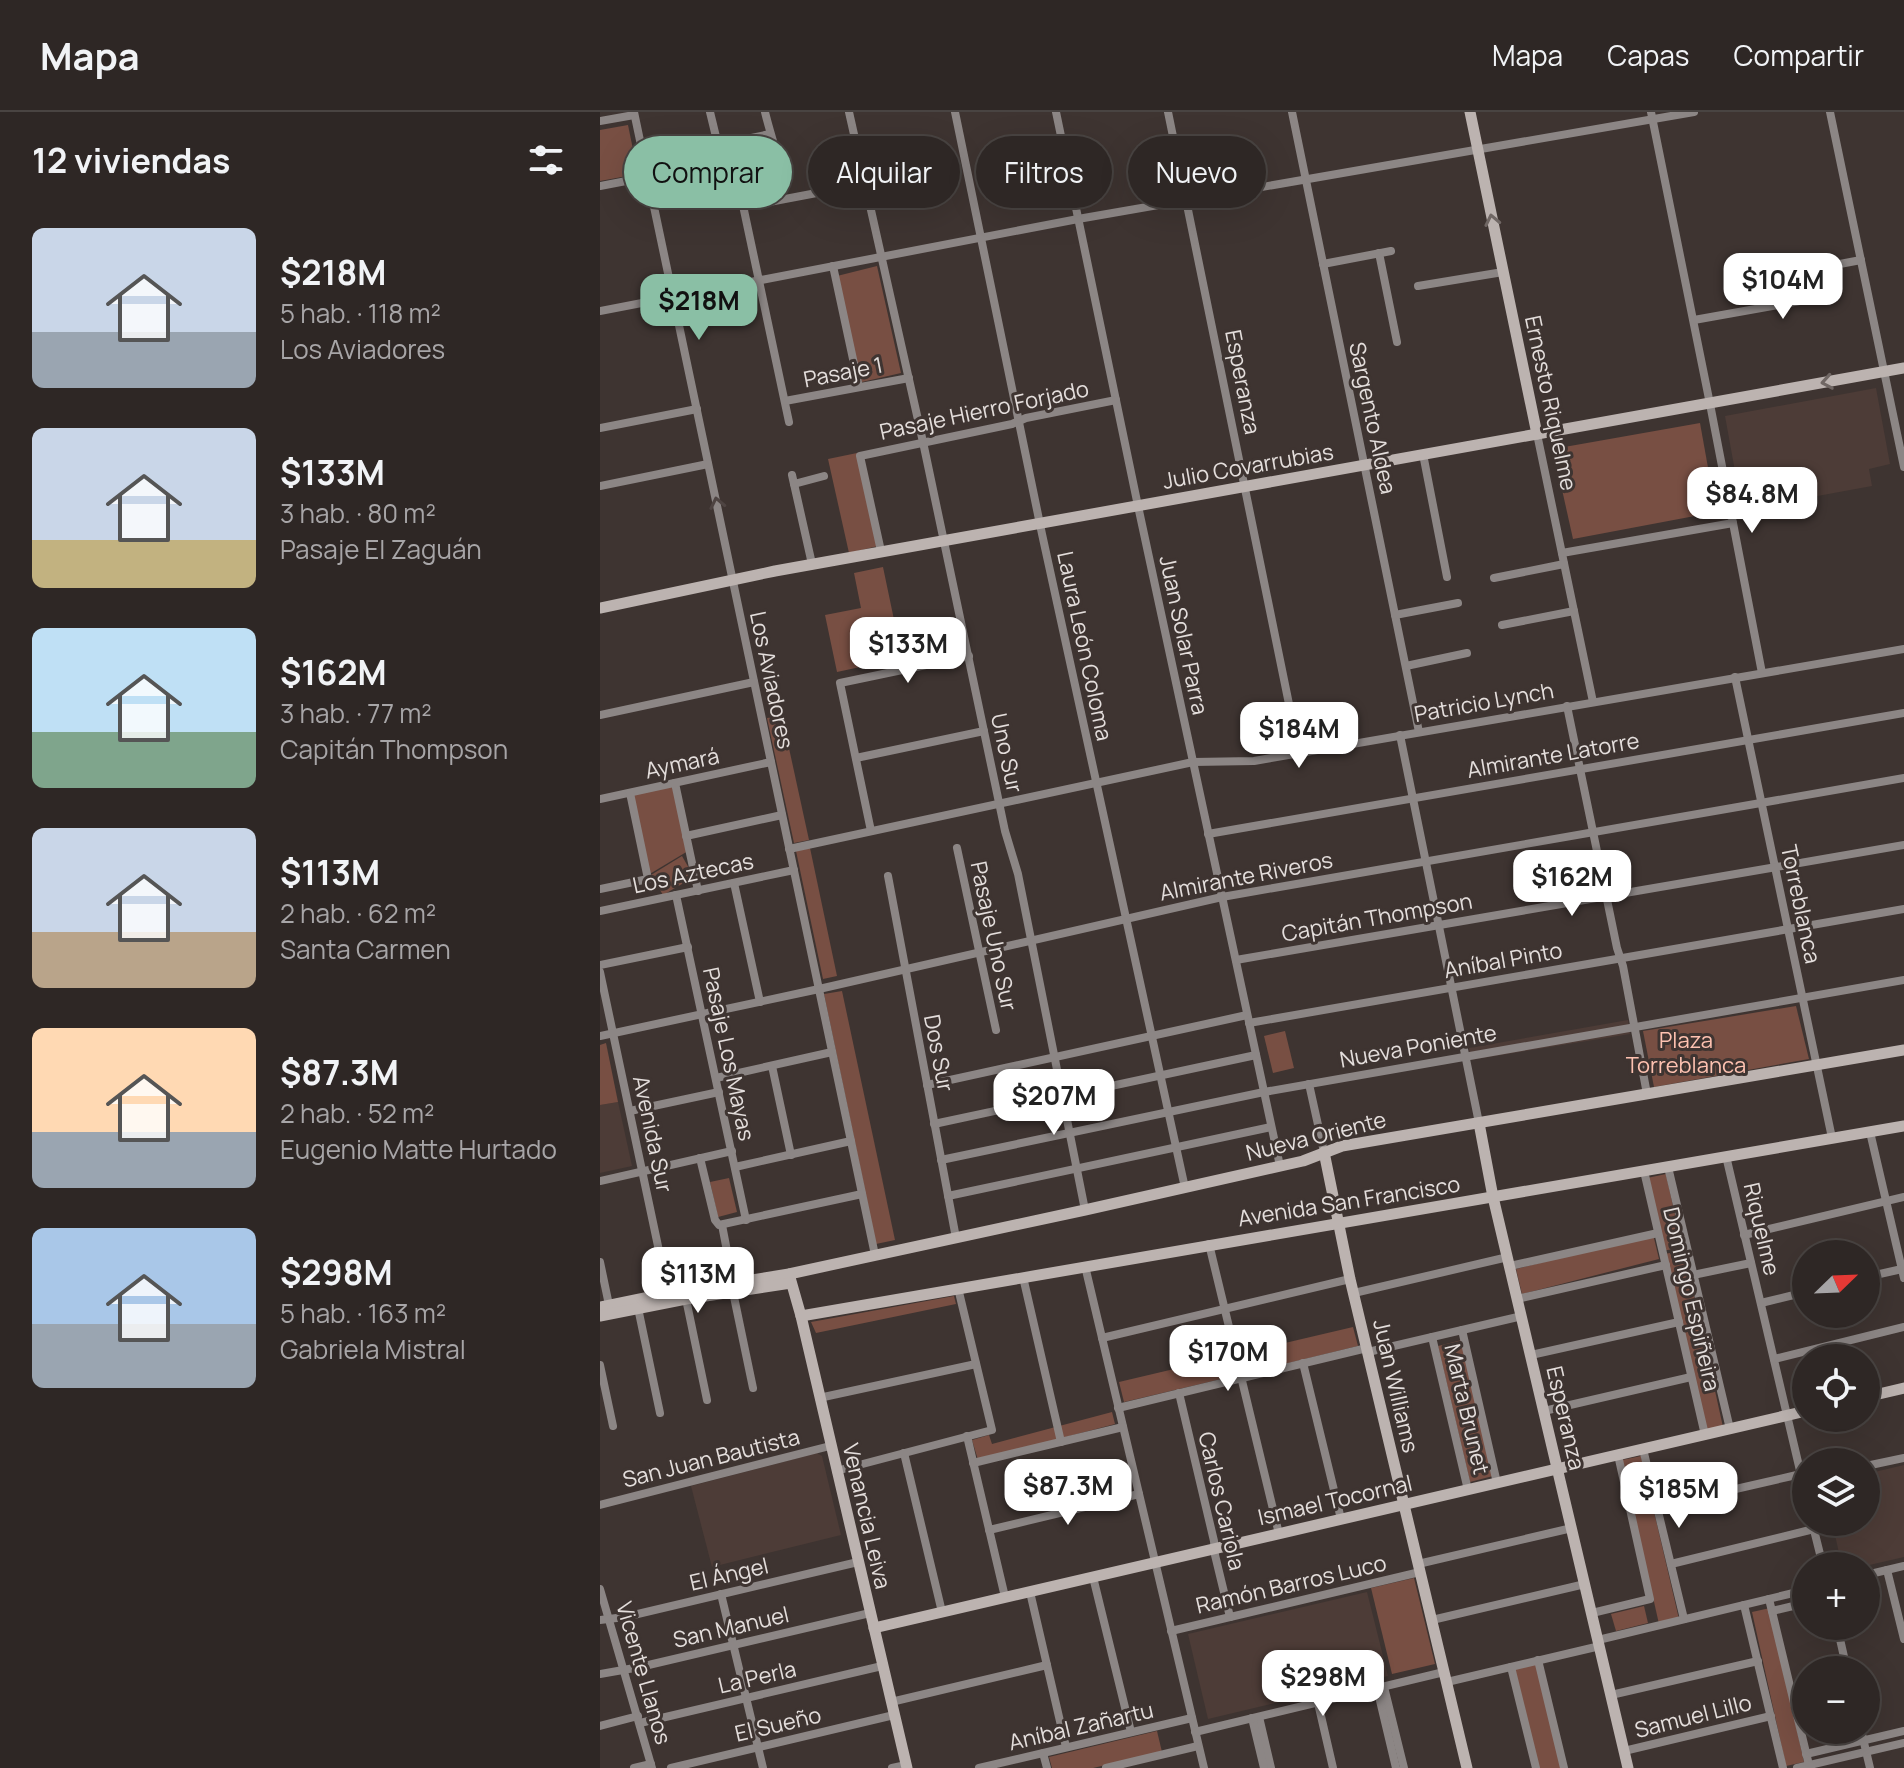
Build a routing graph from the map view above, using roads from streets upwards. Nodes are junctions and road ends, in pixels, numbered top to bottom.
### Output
1 (710, 112) edge
2 (765, 112) edge
3 (849, 112) edge
4 (955, 112) edge
5 (1056, 112) edge
6 (1168, 112) edge
7 (1292, 112) edge
8 (1470, 112) edge
9 (1694, 112) edge
10 (1830, 112) edge
11 (634, 113) edge
12 (1652, 116) edge
13 (600, 121) edge
14 (770, 134) joint
15 (639, 136) edge
16 (716, 136) edge
17 (761, 136) edge
18 (854, 136) edge
19 (1173, 136) edge
20 (1478, 149) junction
21 (1305, 179) junction
22 (624, 181) edge
23 (600, 186) edge
24 (1266, 186) edge
25 (654, 208) edge
26 (743, 208) edge
27 (870, 208) edge
28 (1141, 208) edge
29 (1188, 208) edge
30 (1078, 219) junction
31 (981, 238) junction
32 (1391, 251) dead end
33 (1379, 253) junction
34 (881, 257) junction
35 (1861, 260) junction
36 (1323, 264) junction
37 (833, 266) junction
38 (1808, 270) junction
39 (1503, 272) junction
40 (1792, 273) dead end
41 (759, 280) junction
42 (1418, 286) dead end
43 (674, 297) junction
44 (600, 311) edge
45 (1694, 320) junction
46 (1397, 342) dead end
47 (1904, 368) edge
48 (1884, 372) junction
49 (909, 378) junction
50 (859, 387) junction
51 (1116, 400) junction
52 (785, 401) junction
53 (1710, 404) junction
54 (697, 409) junction
55 (1019, 421) junction
56 (789, 422) dead end
57 (600, 428) edge
58 (1537, 434) junction
59 (923, 442) junction
60 (1423, 454) junction
61 (708, 464) junction
62 (1364, 465) junction
63 (1904, 467) edge
64 (824, 476) dead end
65 (600, 486) edge
66 (1244, 487) junction
67 (1138, 506) junction
68 (1040, 523) junction
69 (1733, 523) junction
70 (944, 540) junction
71 (881, 551) junction
72 (1562, 553) junction
73 (812, 564) junction
74 (1564, 564) junction
75 (1447, 577) dead end
76 (1494, 578) dead end
77 (733, 579) junction
78 (1458, 603) dead end
79 (600, 608) edge
80 (1574, 611) junction
81 (1395, 615) junction
82 (1502, 625) dead end
83 (1904, 649) edge
84 (1467, 653) dead end
85 (969, 656) junction
86 (1406, 666) junction
87 (1762, 673) junction
88 (1735, 677) junction
89 (754, 682) junction
90 (1593, 702) junction
91 (1567, 706) junction
92 (1904, 713) edge
93 (600, 715) edge
94 (984, 731) junction
95 (1419, 732) junction
96 (1400, 735) junction
97 (1748, 740) junction
98 (1299, 753) junction
99 (856, 758) junction
100 (771, 762) junction
101 (1193, 762) junction
102 (1580, 769) junction
103 (1904, 778) edge
104 (1097, 782) junction
105 (675, 783) junction
106 (630, 793) junction
107 (1413, 798) junction
108 (600, 799) edge
109 (1000, 803) junction
110 (1761, 803) junction
111 (782, 815) junction
112 (871, 831) junction
113 (1593, 832) junction
114 (1208, 834) junction
115 (686, 836) junction
116 (1904, 845) edge
117 (957, 848) dead end
118 (789, 849) junction
119 (1426, 861) junction
120 (1775, 867) junction
121 (794, 870) junction
122 (888, 876) dead end
123 (734, 883) junction
124 (600, 889) edge
125 (698, 891) junction
126 (676, 895) junction
127 (1606, 896) junction
128 (1222, 897) junction
129 (1904, 909) edge
130 (600, 911) edge
131 (1126, 919) junction
132 (1438, 925) junction
133 (1788, 929) junction
134 (1032, 940) junction
135 (688, 947) junction
136 (979, 952) junction
137 (1620, 958) junction
138 (1236, 960) junction
139 (600, 965) edge
140 (905, 969) junction
141 (600, 972) edge
142 (1904, 980) edge
143 (1451, 988) junction
144 (819, 989) junction
145 (1803, 998) junction
146 (760, 1002) junction
147 (702, 1014) junction
148 (1248, 1019) junction
149 (1635, 1027) junction
150 (996, 1030) dead end
151 (613, 1033) junction
152 (600, 1036) edge
153 (1152, 1036) junction
154 (1904, 1050) edge
155 (832, 1052) junction
156 (1256, 1055) junction
157 (1055, 1057) junction
158 (1465, 1057) junction
159 (1817, 1065) junction
160 (772, 1066) junction
161 (1161, 1075) junction
162 (716, 1078) junction
163 (1309, 1084) junction
164 (927, 1085) junction
165 (719, 1092) junction
166 (1264, 1092) junction
167 (1647, 1094) junction
168 (1063, 1096) junction
169 (630, 1111) junction
170 (1169, 1112) junction
171 (1479, 1123) junction
172 (934, 1124) junction
173 (1904, 1126) edge
174 (1271, 1127) junction
175 (1870, 1132) junction
176 (1070, 1133) junction
177 (1832, 1138) junction
178 (851, 1141) junction
179 (1177, 1147) junction
180 (732, 1151) junction
181 (1324, 1152) junction
182 (791, 1155) junction
183 (1726, 1156) junction
184 (700, 1158) junction
185 (941, 1160) junction
186 (1280, 1166) junction
187 (735, 1167) junction
188 (1668, 1167) junction
189 (1077, 1168) junction
190 (643, 1171) junction
191 (1644, 1171) junction
192 (600, 1181) edge
193 (1185, 1188) junction
194 (862, 1194) junction
195 (948, 1196) junction
196 (1493, 1197) junction
197 (1904, 1197) edge
198 (1886, 1201) junction
199 (1085, 1210) junction
200 (746, 1220) junction
201 (1338, 1222) junction
202 (719, 1224) junction
203 (1904, 1228) edge
204 (1893, 1231) junction
205 (1658, 1233) junction
206 (1744, 1235) junction
207 (956, 1238) junction
208 (1209, 1244) junction
209 (875, 1255) junction
210 (600, 1262) edge
211 (1509, 1262) junction
212 (1751, 1263) junction
213 (1666, 1265) junction
214 (1085, 1266) junction
215 (1903, 1273) edge
216 (1693, 1275) junction
217 (1880, 1275) edge
218 (1023, 1277) junction
219 (790, 1278) junction
220 (1350, 1279) junction
221 (733, 1287) junction
222 (958, 1288) junction
223 (1354, 1293) junction
224 (1792, 1295) edge
225 (669, 1298) junction
226 (686, 1299) junction
227 (1517, 1299) junction
228 (1761, 1303) junction
229 (605, 1306) edge
230 (638, 1308) junction
231 (1225, 1309) junction
232 (600, 1316) edge
233 (801, 1316) junction
234 (1522, 1316) junction
235 (1679, 1322) junction
236 (1904, 1327) edge
237 (1462, 1330) junction
238 (1432, 1337) junction
239 (1102, 1338) junction
240 (1367, 1350) junction
241 (1531, 1355) junction
242 (1774, 1359) junction
243 (1303, 1363) junction
244 (976, 1364) junction
245 (600, 1365) edge
246 (1691, 1377) junction
247 (1241, 1378) junction
248 (753, 1388) dead end
249 (1904, 1388) edge
250 (1179, 1393) junction
251 (1880, 1394) edge
252 (819, 1398) junction
253 (707, 1400) dead end
254 (1118, 1408) junction
255 (1544, 1411) junction
256 (660, 1413) dead end
257 (1792, 1414) edge
258 (1787, 1415) junction
259 (613, 1426) dead end
260 (1123, 1427) junction
261 (1730, 1429) junction
262 (1705, 1435) junction
263 (967, 1436) junction
264 (1061, 1442) junction
265 (830, 1446) junction
266 (1795, 1448) edge
267 (1643, 1449) junction
268 (904, 1453) junction
269 (1618, 1455) junction
270 (1904, 1458) edge
271 (973, 1463) junction
272 (1880, 1463) edge
273 (1558, 1469) junction
274 (836, 1471) junction
275 (1792, 1481) edge
276 (1497, 1483) junction
277 (1468, 1490) junction
278 (1139, 1494) junction
279 (600, 1505) edge
280 (1404, 1505) junction
281 (1657, 1507) junction
282 (1341, 1519) junction
283 (1572, 1528) junction
284 (989, 1530) junction
285 (1792, 1532) edge
286 (1279, 1534) junction
287 (1214, 1549) junction
288 (858, 1562) junction
289 (1155, 1562) junction
290 (1671, 1564) junction
291 (1904, 1566) edge
292 (1419, 1568) junction
293 (1887, 1570) junction
294 (1880, 1572) edge
295 (1093, 1577) junction
296 (1585, 1584) junction
297 (600, 1589) edge
298 (1030, 1592) junction
299 (1792, 1593) edge
300 (721, 1594) junction
301 (1005, 1597) junction
302 (1769, 1599) junction
303 (1744, 1605) junction
304 (1792, 1606) edge
305 (1772, 1611) junction
306 (942, 1612) junction
307 (870, 1613) junction
308 (1592, 1613) junction
309 (1230, 1617) junction
310 (1684, 1619) junction
311 (605, 1620) edge
312 (1432, 1620) junction
313 (874, 1628) junction
314 (1171, 1631) junction
315 (1904, 1639) edge
316 (1599, 1643) junction
317 (733, 1645) junction
318 (1538, 1660) junction
319 (1758, 1661) junction
320 (1047, 1665) junction
321 (882, 1666) junction
322 (1511, 1667) junction
323 (625, 1670) junction
324 (600, 1674) edge
325 (1445, 1677) junction
326 (1381, 1687) junction
327 (1611, 1695) junction
328 (746, 1698) junction
329 (891, 1702) junction
330 (1318, 1703) junction
331 (894, 1715) junction
332 (1771, 1716) junction
333 (1256, 1717) junction
334 (1192, 1718) junction
335 (639, 1720) junction
336 (600, 1726) edge
337 (1904, 1731) edge
338 (1131, 1732) junction
339 (1195, 1732) junction
340 (1880, 1736) edge
341 (1904, 1743) edge
342 (1847, 1744) edge
343 (1865, 1744) edge
344 (1198, 1746) junction
345 (758, 1747) junction
346 (1066, 1747) junction
347 (1624, 1751) junction
348 (1866, 1752) junction
349 (1043, 1753) junction
350 (1806, 1754) junction
351 (1809, 1765) junction
352 (652, 1766) edge
353 (906, 1766) edge
354 (634, 1768) edge
355 (671, 1768) edge
356 (763, 1768) edge
357 (892, 1768) edge
358 (979, 1768) edge
359 (1047, 1768) edge
360 (1106, 1768) edge
361 (1204, 1768) edge
362 (1264, 1768) edge
363 (1271, 1768) edge
364 (1333, 1768) edge
365 (1396, 1768) edge
366 (1404, 1768) edge
367 (1467, 1768) edge
368 (1536, 1768) edge
369 (1564, 1768) edge
370 (1628, 1768) edge
371 (1783, 1768) edge
372 (1797, 1768) edge
373 (1870, 1768) edge

1 - 16 street
2 - 14 street
3 - 18 street, Uno Sur
4 - 31 street, Laura León Coloma
5 - 30 street, Juan Solar Parra
6 - 19 street, Esperanza
7 - 21 street, Sargento Aldea
8 - 20 street, Ernesto Riquelme
9 - 12 street
10 - 35 street
11 - 13 street
11 - 15 street, Los Aviadores
12 - 20 street
12 - 45 street
14 - 17 street
20 - 21 street
39 -> 20 street, Ernesto Riquelme
21 - 24 street
21 - 36 street, Sargento Aldea
22 - 23 street
25 - 43 street, Los Aviadores
26 - 41 street
27 - 34 street, Uno Sur
28 - 30 street
29 - 66 street, Esperanza
30 - 31 street
30 - 51 street, Juan Solar Parra
31 - 34 street
31 - 55 street, Laura León Coloma
32 - 33 street
33 - 36 street
33 - 46 street
34 - 37 street
34 - 49 street, Uno Sur
35 - 38 street
35 - 48 street
36 - 62 street, Sargento Aldea
37 - 41 street
37 - 50 street
38 - 40 street
38 - 45 street
39 - 42 street
39 - 58 street, Ernesto Riquelme
41 - 43 street
41 - 52 street
43 - 44 street
43 - 54 street, Los Aviadores
45 - 53 street
47 - 48 street, Julio Covarrubias
48 -> 53 street, Julio Covarrubias
48 - 63 street
49 - 50 street, Pasaje 1
49 - 59 street, Uno Sur
50 - 52 street, Pasaje 1
51 - 55 street, Pasaje Hierro Forjado
51 - 67 street, Juan Solar Parra
52 - 56 street
53 - 58 street, Julio Covarrubias
53 - 69 street
54 - 57 street
54 - 61 street, Los Aviadores
55 - 59 street, Pasaje Hierro Forjado
55 - 68 street, Laura León Coloma
58 - 60 street, Julio Covarrubias
58 - 72 street, Ernesto Riquelme
59 - 70 street, Uno Sur
59 - 71 street, Pasaje Hierro Forjado
60 - 62 street, Julio Covarrubias
60 - 75 street
61 - 65 street
77 -> 61 street, Los Aviadores
62 - 66 street, Julio Covarrubias
62 - 81 street, Sargento Aldea
64 - 73 street
66 - 67 street, Julio Covarrubias
66 - 98 street, Esperanza
67 - 68 street, Julio Covarrubias
67 - 101 street, Juan Solar Parra
68 - 70 street, Julio Covarrubias
68 - 104 street, Laura León Coloma
69 - 72 street
69 - 87 street
70 - 71 street, Julio Covarrubias
70 - 85 street, Uno Sur
71 - 73 street, Julio Covarrubias
72 - 74 street, Ernesto Riquelme
73 - 77 street, Julio Covarrubias
74 - 76 street
74 - 80 street, Ernesto Riquelme
77 - 79 street, Julio Covarrubias
77 - 89 street, Los Aviadores
78 - 81 street
80 - 82 street
80 - 90 street, Ernesto Riquelme
81 - 86 street, Sargento Aldea
83 - 87 street, Patricio Lynch
84 - 86 street
85 - 94 street, Uno Sur
85 - 99 street
86 - 95 street, Sargento Aldea
87 - 88 street, Patricio Lynch
88 - 90 street, Patricio Lynch
88 - 97 street, Torreblanca
89 - 93 street
89 - 100 street, Los Aviadores
90 - 91 street, Patricio Lynch
91 - 95 street, Patricio Lynch
91 - 102 street
92 - 97 street, Almirante Latorre
94 - 99 street
94 - 109 street, Uno Sur
95 - 96 street, Patricio Lynch
96 - 98 street, Patricio Lynch
96 - 107 street
97 - 102 street, Almirante Latorre
97 - 110 street, Torreblanca
98 - 101 street, Patricio Lynch
99 - 112 street
100 - 105 street, Aymará
100 - 111 street, Los Aviadores
101 - 104 street, Patricio Lynch
101 - 114 street, Juan Solar Parra
102 - 107 street, Almirante Latorre
102 - 113 street
103 - 110 street, Almirante Riveros
104 - 109 street, Patricio Lynch
104 - 131 street, Laura León Coloma
105 - 106 street, Aymará
105 - 115 street
106 - 108 street, Aymará
106 - 124 street, Los Aztecas
107 - 114 street, Almirante Latorre
107 - 119 street
109 - 112 street, Patricio Lynch
109 - 134 street, Uno Sur
110 - 113 street, Almirante Riveros
110 - 120 street, Torreblanca
111 - 115 street
111 - 118 street, Los Aviadores
112 - 118 street, Patricio Lynch
113 - 119 street, Almirante Riveros
113 - 127 street
114 - 128 street, Juan Solar Parra
115 - 125 street
116 - 120 street, Capitán Thompson
117 - 136 street, Pasaje Uno Sur
118 - 121 street, Los Aviadores
119 - 128 street, Almirante Riveros
119 - 132 street
120 - 127 street, Capitán Thompson
120 - 133 street, Torreblanca
121 - 123 street, Los Aztecas
121 - 144 street, Los Aviadores
122 - 140 street, Dos Sur
123 - 125 street, Los Aztecas
123 - 146 street
125 - 126 street, Los Aztecas
126 - 130 street, Los Aztecas
126 - 135 street, Pasaje Los Mayas
127 - 132 street, Capitán Thompson
127 - 137 street
128 - 131 street, Almirante Riveros
128 - 138 street, Juan Solar Parra
129 - 133 street, Aníbal Pinto
131 - 134 street, Almirante Riveros
131 - 153 street, Laura León Coloma
132 - 138 street, Capitán Thompson
132 - 143 street
133 - 137 street, Aníbal Pinto
133 - 145 street, Torreblanca
134 - 136 street, Almirante Riveros
134 - 157 street, Uno Sur
135 - 139 street
135 - 147 street, Pasaje Los Mayas
136 - 140 street, Almirante Riveros
136 - 150 street, Pasaje Uno Sur
137 - 143 street, Aníbal Pinto
137 - 149 street
138 - 148 street, Juan Solar Parra
140 - 144 street, Almirante Riveros
140 - 164 street, Dos Sur
141 - 151 street, Avenida Sur
142 - 145 street, Nueva Poniente
143 - 148 street, Aníbal Pinto
143 - 158 street
144 - 146 street, Almirante Riveros
144 - 155 street, Los Aviadores
145 - 149 street, Nueva Poniente
145 - 159 street, Torreblanca
146 - 147 street, Almirante Riveros
147 - 151 street, Almirante Riveros
147 - 162 street, Pasaje Los Mayas
148 - 153 street, Aníbal Pinto
148 - 156 street, Juan Solar Parra
149 - 158 street, Nueva Poniente
149 - 167 street
151 - 152 street, Almirante Riveros
151 - 169 street, Avenida Sur
153 - 157 street, Aníbal Pinto
153 - 161 street, Laura León Coloma
154 - 159 street, Nueva Oriente
155 - 160 street
155 - 178 street, Los Aviadores
156 - 161 street
156 - 166 street, Juan Solar Parra
157 - 164 street, Aníbal Pinto
157 - 168 street, Uno Sur
158 - 163 street, Nueva Poniente
158 - 171 street
159 - 167 street, Nueva Oriente
159 - 177 street, Torreblanca
160 - 162 street
160 - 182 street
161 - 168 street
161 - 170 street, Laura León Coloma
162 - 165 street, Pasaje Los Mayas
163 - 166 street, Nueva Poniente
163 - 181 street
164 - 172 street, Dos Sur
165 - 169 street
165 - 180 street, Pasaje Los Mayas
166 - 170 street, Nueva Poniente
166 - 174 street, Juan Solar Parra
167 - 171 street, Nueva Oriente
168 - 172 street
168 - 176 street, Uno Sur
169 - 190 street, Avenida Sur
170 - 176 street, Nueva Poniente
170 - 179 street, Laura León Coloma
171 - 181 street, Nueva Oriente
171 - 196 street, Esperanza
172 - 185 street, Dos Sur
173 - 175 street, Avenida San Francisco
174 - 179 street
174 - 186 street, Juan Solar Parra
175 - 177 street, Avenida San Francisco
175 - 198 street
176 - 185 street, Nueva Poniente
176 - 189 street, Uno Sur
177 - 183 street, Avenida San Francisco
178 - 182 street
178 - 194 street, Los Aviadores
179 - 189 street
179 - 193 street, Laura León Coloma
180 - 184 street
180 - 187 street, Pasaje Los Mayas
181 - 186 street, Nueva Oriente
181 - 201 street, Juan Williams
182 - 187 street
183 - 188 street, Avenida San Francisco
183 - 206 street, Riquelme
184 - 190 street
184 - 202 street
185 - 195 street, Dos Sur
186 - 193 street, Nueva Oriente
187 - 200 street, Pasaje Los Mayas
188 - 191 street, Avenida San Francisco
188 - 216 street, Domingo Espiñeira
189 - 195 street
189 - 199 street, Uno Sur
190 - 192 street
190 - 225 street, Avenida Sur
191 - 196 street, Avenida San Francisco
191 - 205 street, Domingo Espiñeira
193 - 199 street, Nueva Oriente
194 - 200 street
194 - 209 street, Los Aviadores
195 - 207 street, Dos Sur
196 - 201 street, Avenida San Francisco
196 - 211 street, Esperanza
197 - 198 street
198 - 204 street
198 - 206 street
199 - 207 street, Nueva Oriente
200 - 202 street
201 - 208 street, Avenida San Francisco
201 - 220 street, Juan Williams
202 - 221 street
203 - 204 street
204 - 215 street
205 - 211 street
205 - 213 street, Domingo Espiñeira
206 - 212 street, Riquelme
207 - 209 street, Nueva Oriente
208 - 214 street, Avenida San Francisco
208 - 231 street
209 - 219 street, Nueva Oriente
210 - 229 street
211 - 223 street
211 - 227 street, Esperanza
212 - 216 street
212 - 228 street, Riquelme
213 - 227 street
213 - 235 street, Domingo Espiñeira
214 - 218 street, Avenida San Francisco
214 - 239 street
215 - 217 street
216 - 261 street, Domingo Espiñeira
218 - 222 street, Avenida San Francisco
218 - 264 street
219 - 221 street
219 - 233 street, Venancia Leiva
220 - 223 street, Juan Williams
220 - 231 street
221 - 225 street
221 - 226 street
221 - 248 street
222 - 233 street, Avenida San Francisco
222 - 244 street
223 - 240 street, Juan Williams
224 - 228 street
225 - 226 street
225 - 229 street
225 - 230 street
226 - 253 street
227 - 234 street, Esperanza
228 - 242 street, Riquelme
230 - 232 street
230 - 256 street
231 - 239 street
231 - 247 street
233 - 252 street, Venancia Leiva
234 - 237 street
234 - 241 street, Esperanza
235 - 241 street
235 - 246 street, Domingo Espiñeira
236 - 242 street
237 - 238 street
237 - 276 street, Marta Brunet
238 - 240 street
238 - 277 street, Marta Brunet
239 - 254 street
240 - 243 street
240 - 280 street, Juan Williams
241 - 255 street, Esperanza
242 - 258 street, Riquelme
243 - 247 street
243 - 282 street
244 - 252 street
244 - 263 street
245 - 259 street
246 - 255 street
246 - 262 street, Domingo Espiñeira
247 - 250 street
247 - 286 street
249 - 251 street
250 - 254 street
250 - 287 street, Carlos Cariola
252 - 265 street, Venancia Leiva
254 - 260 street
255 - 273 street, Esperanza
257 - 258 street, Ismael Tocornal
258 - 261 street, Ismael Tocornal
258 - 266 street, Riquelme
260 - 264 street
260 - 278 street
261 - 262 street, Ismael Tocornal
262 - 267 street, Ismael Tocornal
263 - 268 street
263 - 271 street
264 - 271 street
265 - 274 street, Venancia Leiva
265 - 279 street, San Juan Bautista
267 - 269 street, Ismael Tocornal
267 - 281 street
268 - 274 street
268 - 306 street
269 - 273 street, Ismael Tocornal
269 - 308 street
270 - 272 street
271 - 284 street
273 - 276 street, Ismael Tocornal
273 - 283 street, Esperanza
274 - 288 street, Venancia Leiva
275 - 281 street
276 - 277 street, Ismael Tocornal
277 - 280 street, Ismael Tocornal
278 - 284 street
278 - 289 street
280 - 282 street, Ismael Tocornal
280 - 292 street, Juan Williams
281 - 290 street
282 - 286 street, Ismael Tocornal
283 - 292 street, Ramón Barros Luco
283 - 296 street, Esperanza
284 - 301 street
285 - 290 street
286 - 287 street, Ismael Tocornal
287 - 289 street, Ismael Tocornal
287 - 309 street, Carlos Cariola
288 - 300 street, El Ángel
288 - 307 street, Venancia Leiva
289 - 295 street, Ismael Tocornal
289 - 314 street
290 - 310 street
291 - 293 street
292 - 309 street, Ramón Barros Luco
292 - 312 street, Juan Williams
293 - 294 street
293 - 315 street
295 - 298 street, Ismael Tocornal
295 - 338 street
296 - 308 street, Esperanza
296 - 312 street
297 - 311 street, Vicente Llanos
298 - 301 street, Ismael Tocornal
298 - 320 street
299 - 302 street
300 - 311 street, El Ángel
300 - 317 street
301 - 306 street, Ismael Tocornal
302 - 303 street
302 - 305 street
303 - 310 street
303 - 319 street
304 - 305 street
305 - 350 street
306 - 313 street, Ismael Tocornal
307 - 313 street, Venancia Leiva
307 - 317 street, San Manuel
308 - 316 street, Esperanza
309 - 314 street, Ramón Barros Luco
310 - 316 street
311 - 323 street, Vicente Llanos
312 - 325 street, Juan Williams
313 - 321 street, Venancia Leiva
314 - 334 street
316 - 318 street
316 - 327 street, Esperanza
317 - 323 street, San Manuel
317 - 328 street
318 - 322 street
318 - 369 street
319 - 327 street
319 - 332 street
320 - 329 street
320 - 346 street
321 - 328 street, La Perla
321 - 329 street, Venancia Leiva
322 - 325 street
322 - 368 street
323 - 324 street, San Manuel
323 - 335 street, Vicente Llanos
325 - 326 street
325 - 367 street, Juan Williams
326 - 330 street
326 - 365 street
326 - 366 street
327 - 347 street, Esperanza
328 - 335 street, La Perla
328 - 345 street
329 - 331 street, Venancia Leiva
330 - 333 street
330 - 364 street
331 - 345 street, El Sueño
331 - 353 street, Venancia Leiva
332 - 347 street, Samuel Lillo
332 - 371 street
333 - 339 street
333 - 362 street
333 - 363 street
334 - 338 street, Aníbal Zañartu
334 - 339 street
335 - 336 street, La Perla
335 - 352 street, Vicente Llanos
337 - 340 street
338 - 346 street, Aníbal Zañartu
339 - 344 street
341 - 348 street
342 - 350 street
343 - 348 street
344 - 360 street
344 - 361 street
345 - 355 street, El Sueño
345 - 356 street
346 - 349 street, Aníbal Zañartu
347 - 370 street, Esperanza
348 - 351 street
348 - 373 street
349 - 358 street, Aníbal Zañartu
349 - 359 street
350 - 351 street
351 - 372 street
352 - 354 street
353 - 357 street

